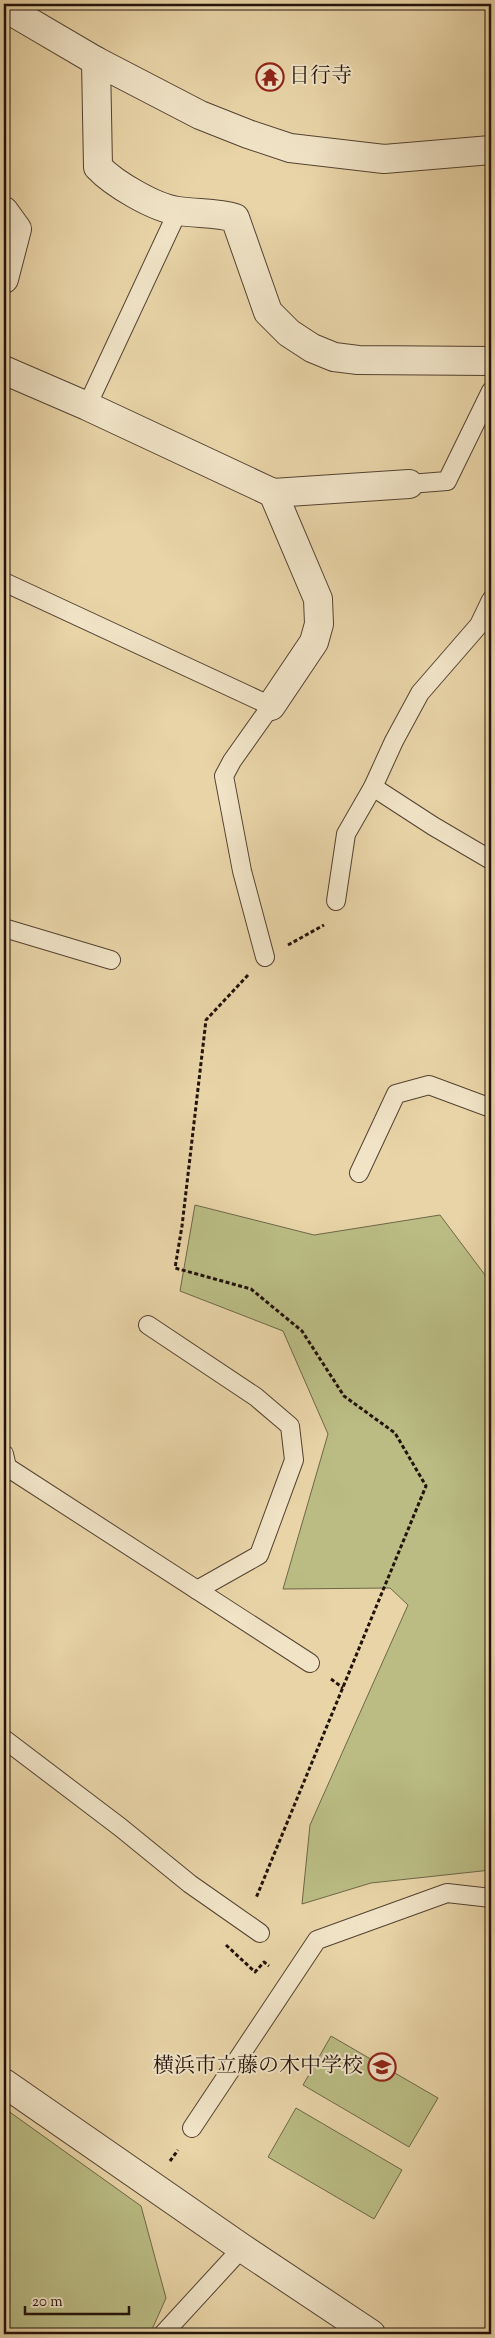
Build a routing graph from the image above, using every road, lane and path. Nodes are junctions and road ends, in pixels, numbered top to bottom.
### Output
1 (4, 7) edge
2 (96, 61) junction
3 (491, 150) edge
4 (4, 211) edge
5 (178, 211) junction
6 (4, 279) edge
7 (491, 360) edge
8 (4, 367) edge
9 (491, 391) edge
10 (87, 406) junction
11 (409, 484) joint
12 (273, 493) junction
13 (4, 582) edge
14 (491, 600) edge
15 (271, 706) junction
16 (373, 787) junction
17 (491, 860) edge
18 (336, 901) joint
19 (4, 928) edge
20 (265, 957) junction
21 (111, 960) dead end
22 (491, 1108) edge
23 (359, 1173) dead end
24 (148, 1325) dead end
25 (4, 1454) edge
26 (197, 1590) junction
27 (310, 1663) dead end
28 (4, 1739) edge
29 (491, 1898) edge
30 (243, 1923) junction
31 (260, 1933) dead end
32 (4, 2083) edge
33 (192, 2128) joint
34 (154, 2186) junction
35 (242, 2248) junction
36 (163, 2334) edge
37 (371, 2334) edge

1 - 2 street
2 - 3 street
2 - 5 street
4 - 6 street
5 - 7 street
5 - 10 lane
8 - 10 street
9 - 11 lane
10 - 12 street
11 - 12 street
12 - 15 street
13 - 15 lane
14 - 16 lane
15 - 20 lane
16 - 17 lane
16 - 18 lane
18 - 20 path
19 - 21 lane
20 - 30 path
22 - 23 lane
24 - 26 lane
25 - 26 lane
26 - 27 lane
28 - 30 lane
29 - 33 lane
30 - 31 lane
32 - 34 street
33 - 34 path
34 - 35 street
35 - 36 lane
35 - 37 street

